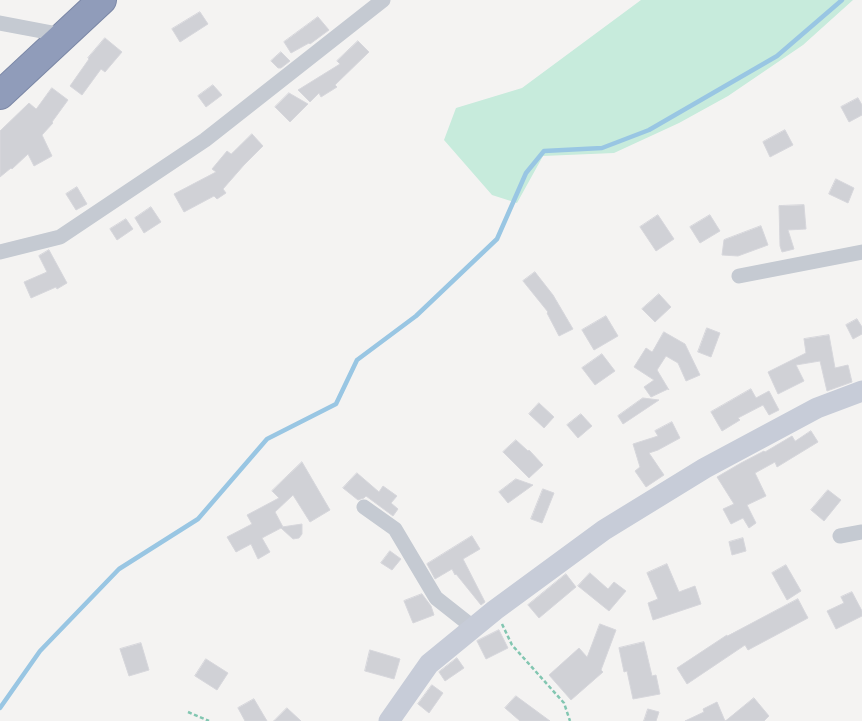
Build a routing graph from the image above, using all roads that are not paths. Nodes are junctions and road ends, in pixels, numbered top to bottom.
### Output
1 (102, 0) edge
2 (383, 0) edge
3 (0, 22) edge
4 (64, 36) junction
5 (0, 95) edge
6 (0, 252) edge
7 (862, 252) edge
8 (738, 276) dead end
9 (862, 390) edge
10 (364, 507) dead end
11 (862, 532) edge
12 (840, 536) dead end
13 (474, 628) junction
14 (389, 721) edge

1 - 4 highway
2 - 6 street
3 - 4 street
4 - 5 highway
7 - 8 street
9 - 13 street
10 - 13 street
11 - 12 street
13 - 14 street

